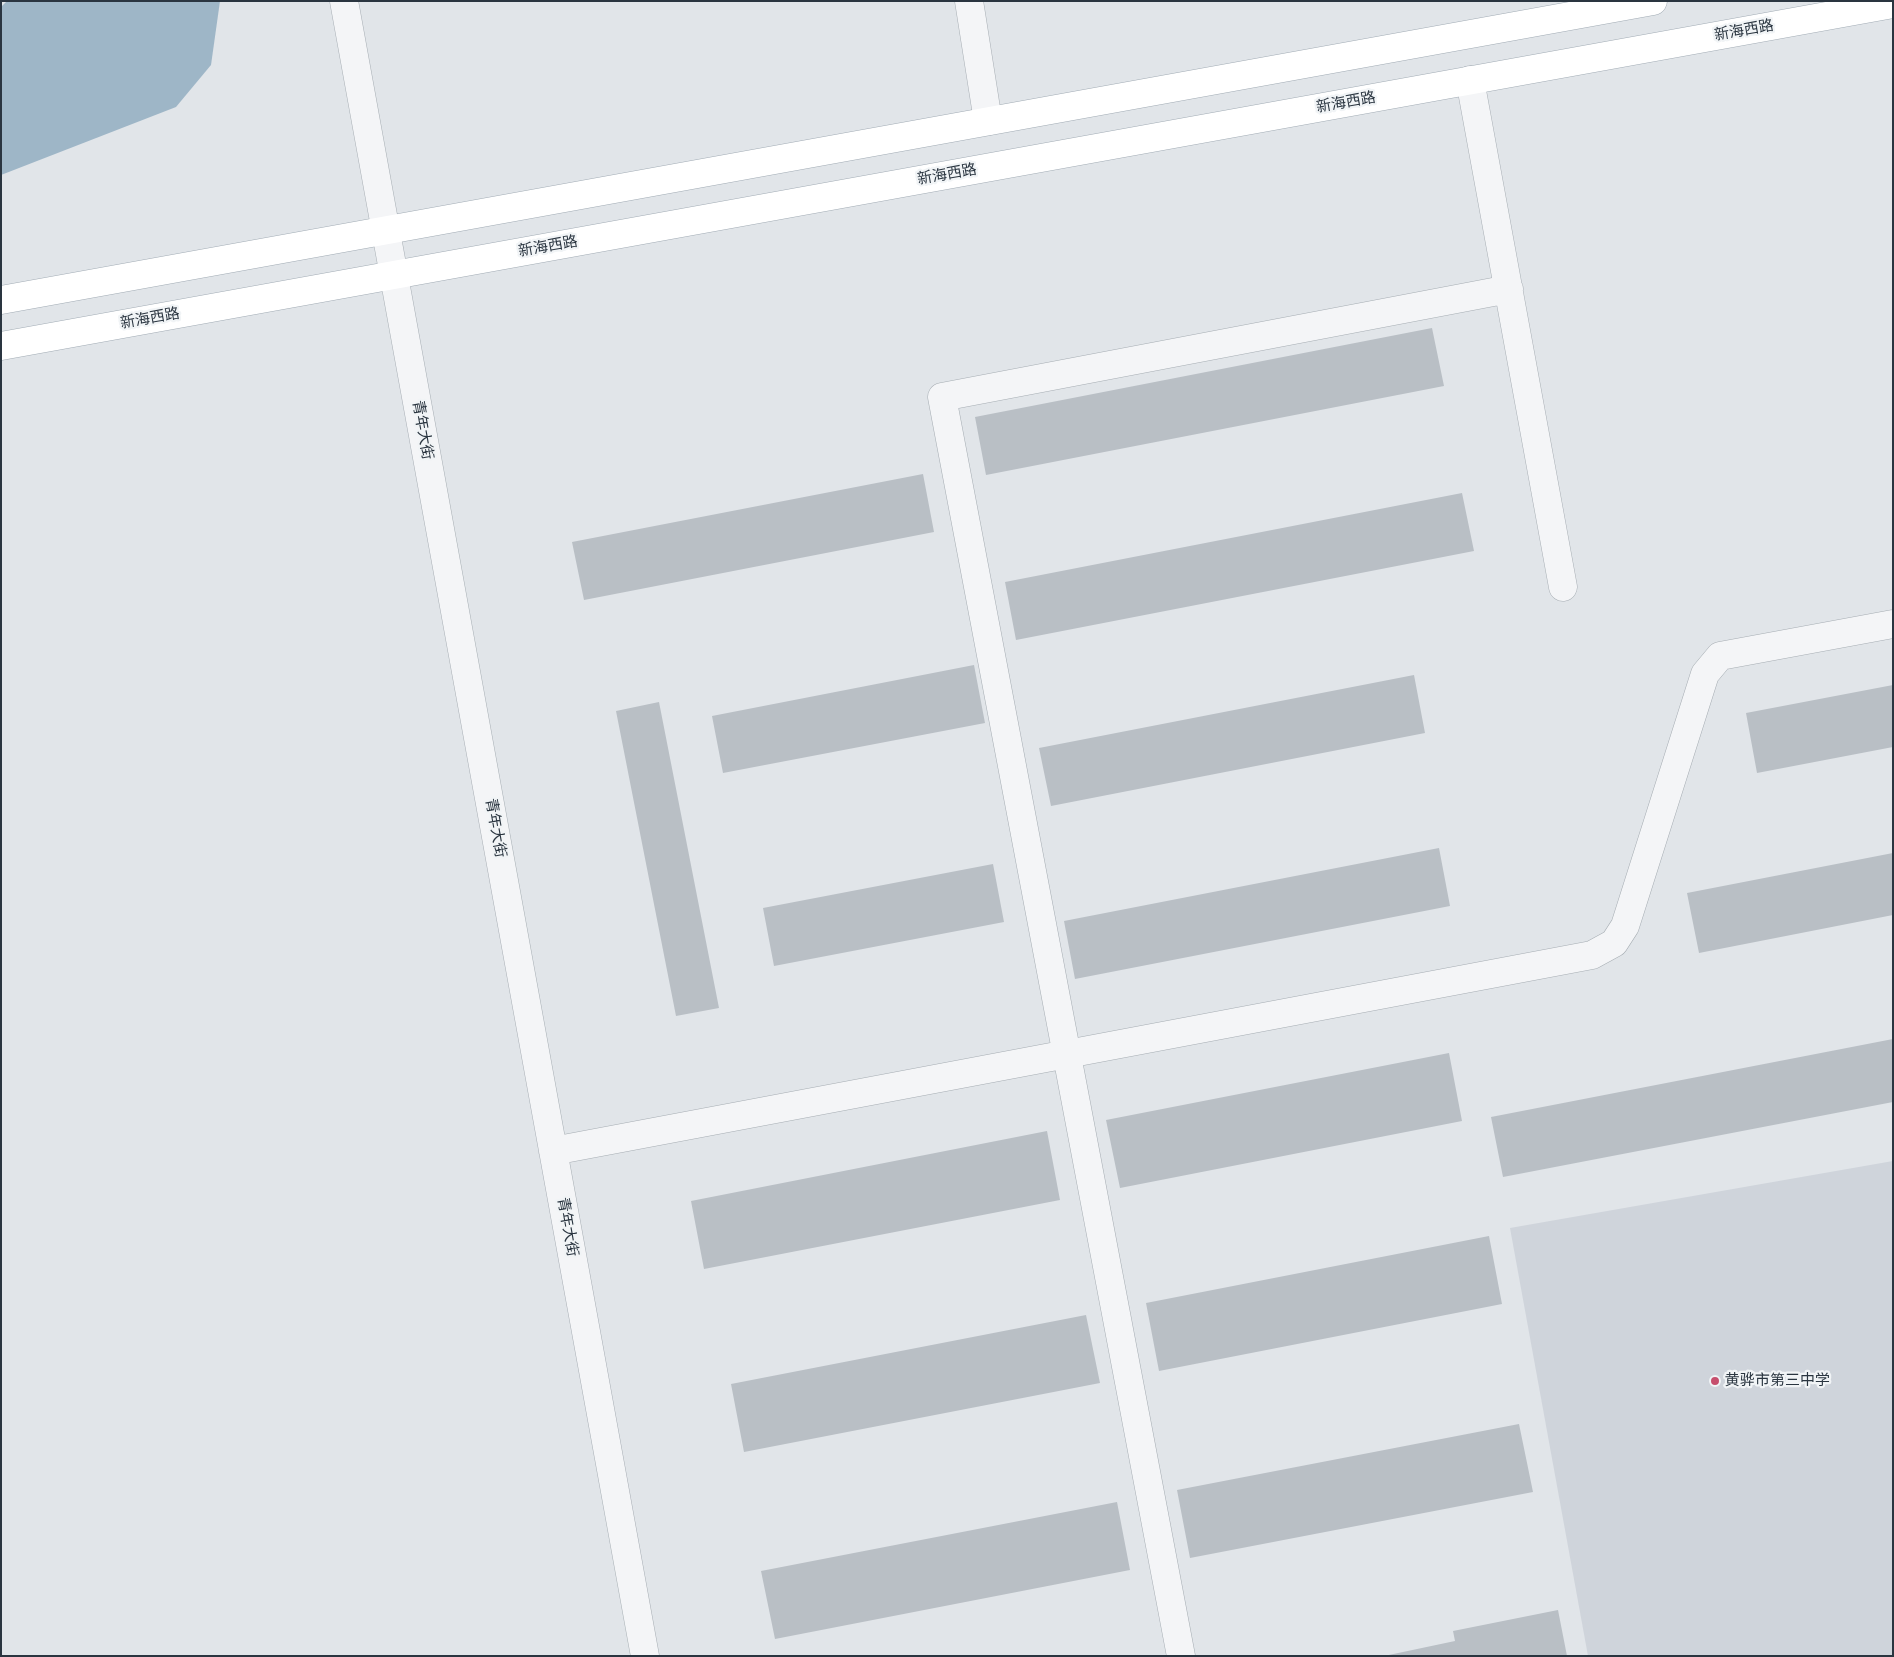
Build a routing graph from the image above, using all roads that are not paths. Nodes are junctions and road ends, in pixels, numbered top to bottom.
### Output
1 (344, 1) edge
2 (969, 1) edge
3 (1653, 1) edge
4 (1893, 4) edge
5 (1470, 80) junction
6 (988, 121) junction
7 (386, 231) junction
8 (394, 275) junction
9 (1508, 289) junction
10 (1, 300) edge
11 (1, 346) edge
12 (1562, 587) dead end
13 (1893, 624) edge
14 (1067, 1054) junction
15 (553, 1151) junction
16 (645, 1656) edge
17 (1181, 1656) edge

1 - 7 street, 青年大街
2 - 6 street
3 - 6 main road
4 - 5 main road, 新海西路
5 - 8 main road, 新海西路
5 - 9 street
6 - 7 main road
7 - 8 street, 青年大街
7 - 10 main road
8 - 11 main road, 新海西路
8 - 15 street, 青年大街
9 - 12 street
9 - 14 street
13 - 14 street
14 - 15 street
14 - 17 street
15 - 16 street, 青年大街

